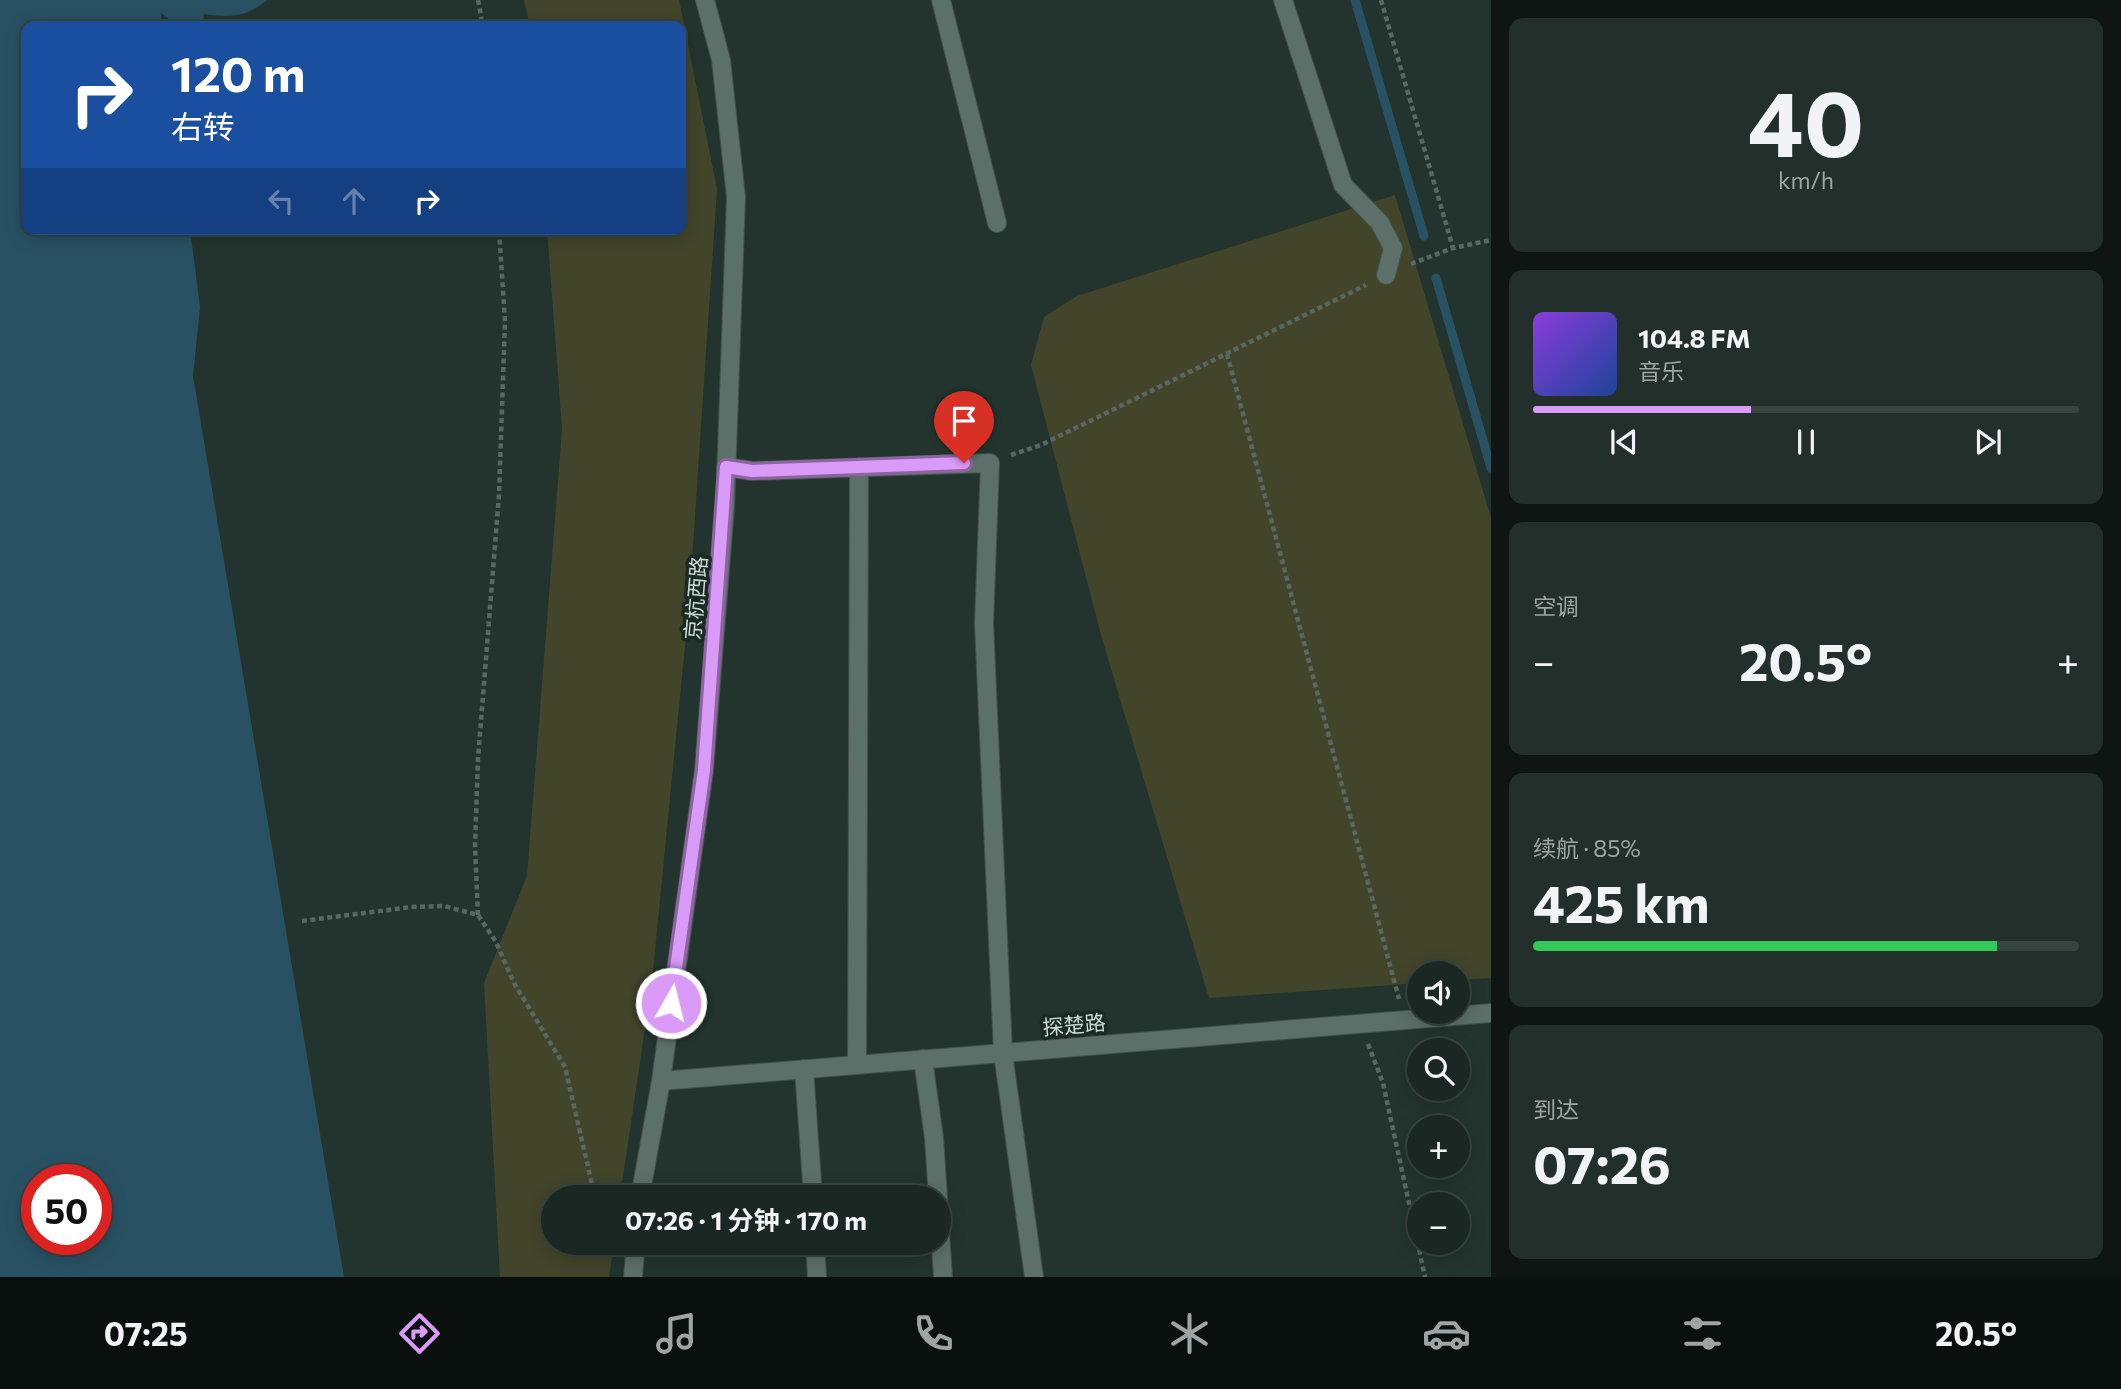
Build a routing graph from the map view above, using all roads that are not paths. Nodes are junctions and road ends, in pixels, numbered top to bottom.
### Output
1 (705, 0) edge
2 (940, 0) edge
3 (1283, 0) edge
4 (997, 223) dead end
5 (1386, 275) road end
6 (726, 467) junction
7 (859, 467) junction
8 (1491, 1013) edge
9 (1003, 1053) junction
10 (923, 1059) junction
11 (857, 1065) junction
12 (804, 1069) junction
13 (661, 1080) junction
14 (642, 1185) edge
15 (812, 1185) edge
16 (937, 1185) edge
17 (635, 1255) edge
18 (816, 1255) edge
19 (942, 1255) edge
20 (633, 1277) edge
21 (817, 1277) edge
22 (943, 1277) edge
23 (1034, 1277) edge

1 - 6 street, 京杭西路
2 - 4 street
3 - 5 street
6 - 7 street
6 - 13 street, 京杭西路
7 - 9 street
7 - 11 street
8 - 9 street, 探楚路
9 - 10 street, 探楚路
9 - 23 street
10 - 11 street, 探楚路
10 - 16 street
11 - 12 street, 探楚路
12 - 13 street, 探楚路
12 - 15 street
13 - 14 street, 京杭西路
17 - 20 street
18 - 21 street
19 - 22 street

